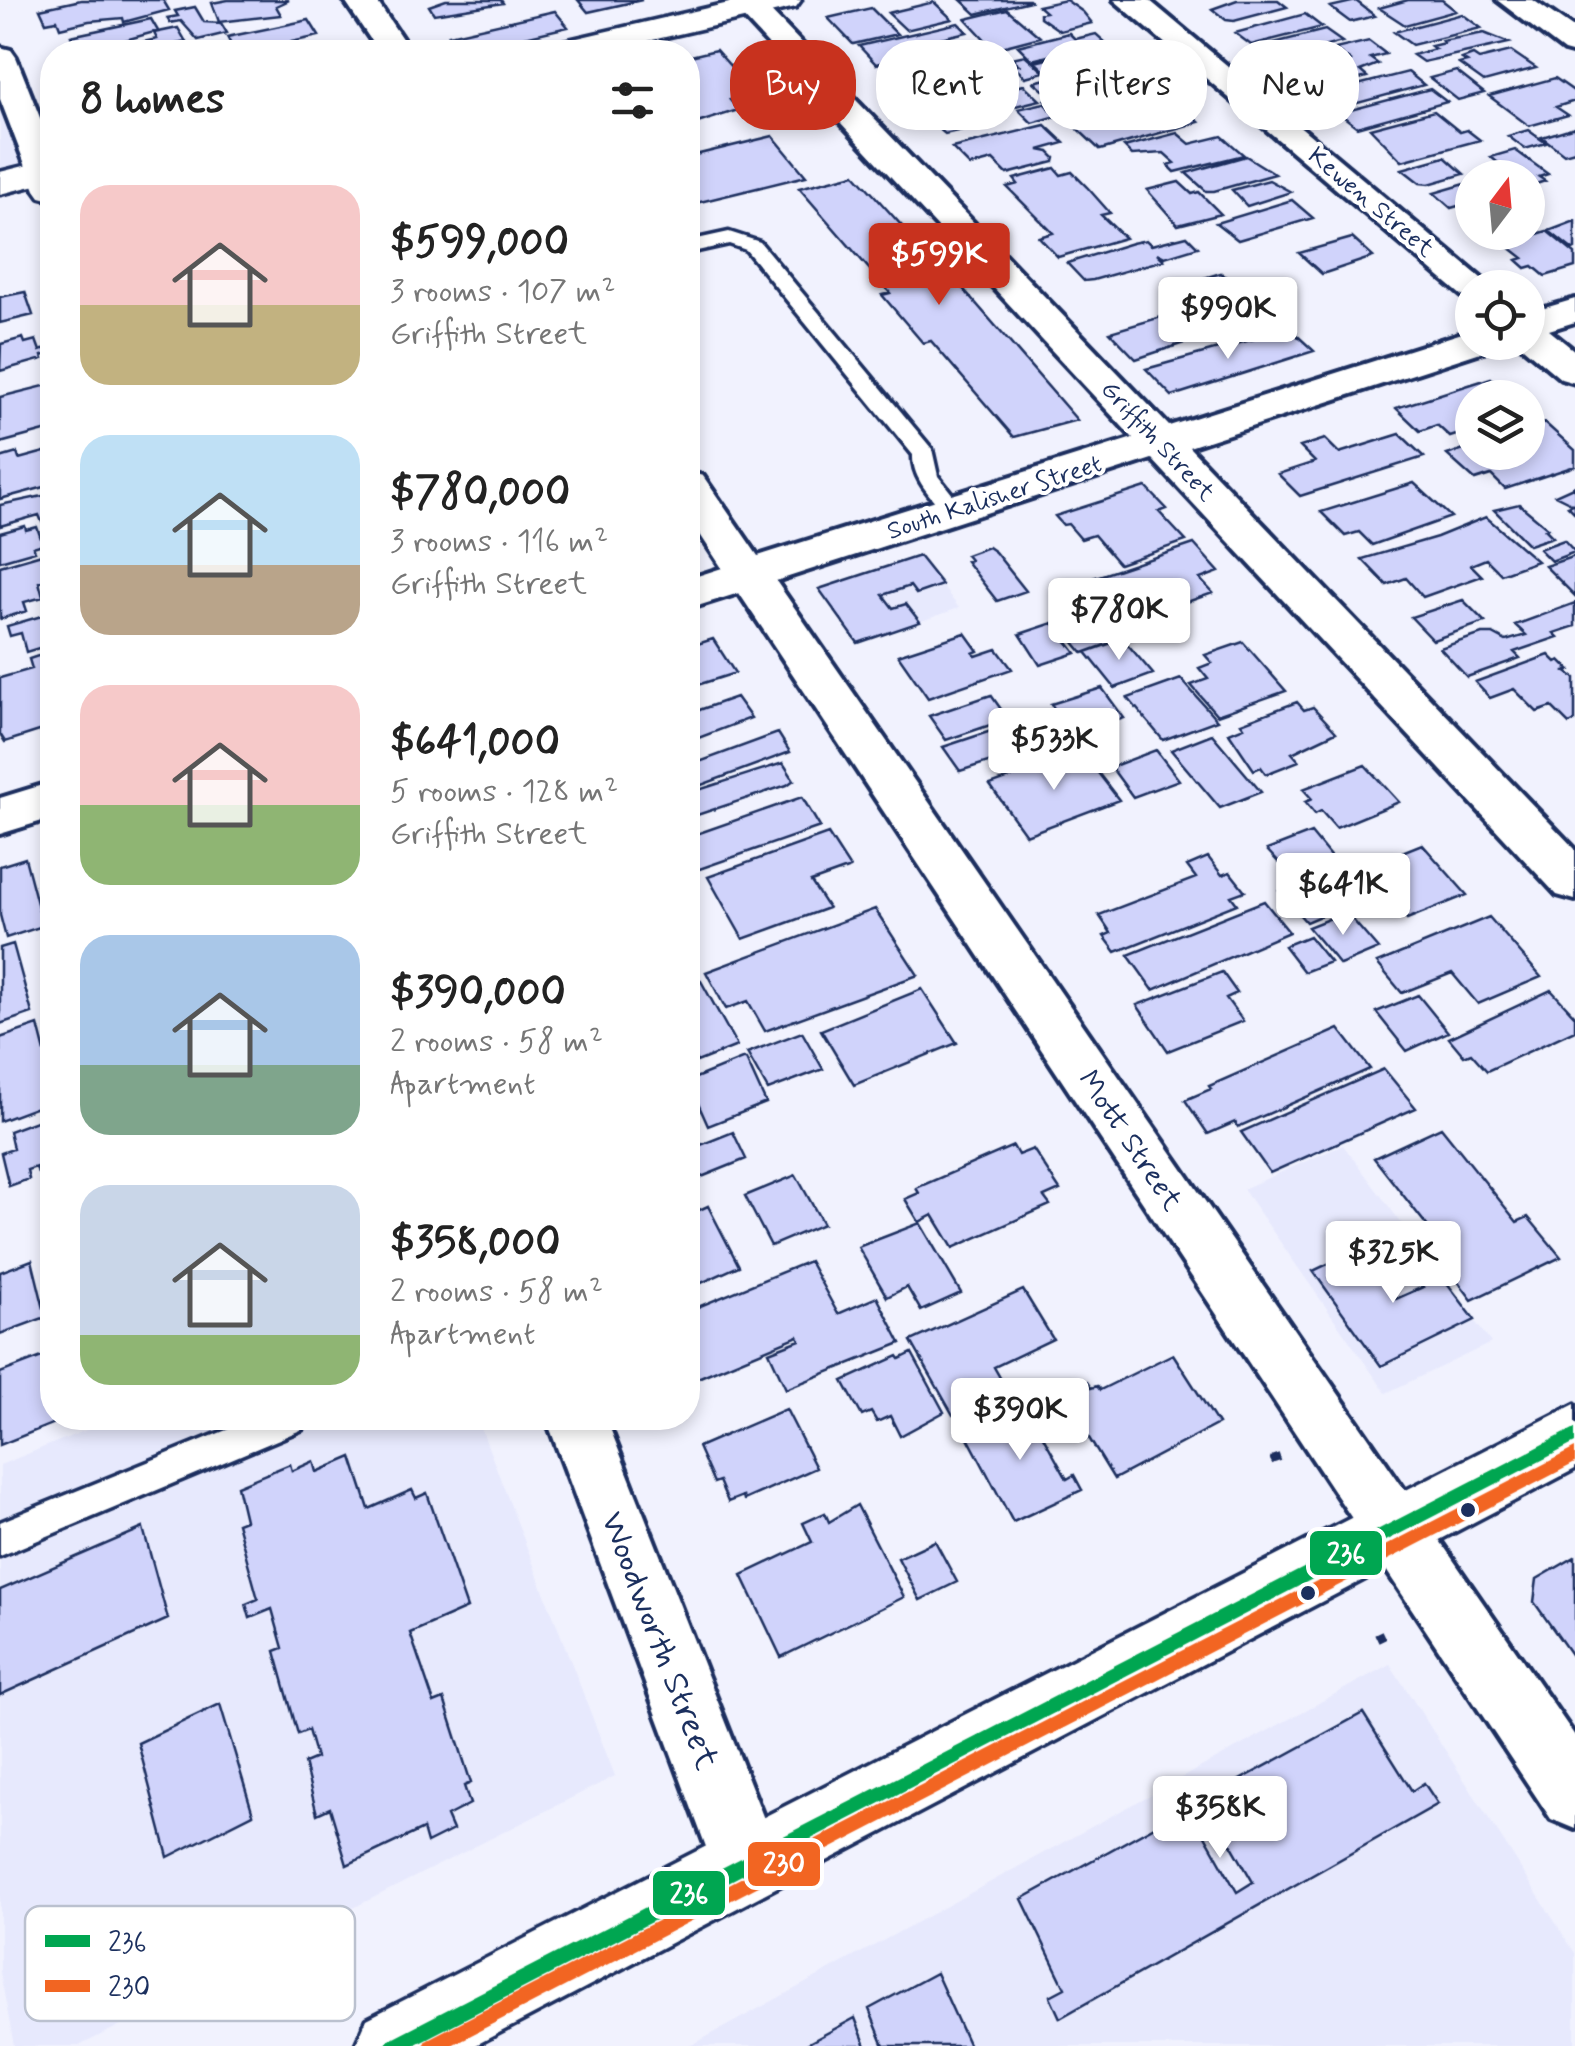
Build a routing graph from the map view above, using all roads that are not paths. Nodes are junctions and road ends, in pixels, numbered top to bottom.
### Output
1 (360, 0) edge
2 (1130, 0) edge
3 (1512, 0) edge
4 (760, 3) edge
5 (387, 40) edge
6 (609, 40) edge
7 (1575, 44) edge
8 (0, 58) edge
9 (40, 154) edge
10 (40, 179) edge
11 (0, 182) edge
12 (700, 244) edge
13 (1455, 271) edge
14 (1575, 310) edge
15 (1545, 321) edge
16 (1545, 344) edge
17 (1455, 348) edge
18 (1575, 371) edge
19 (1161, 442) junction
20 (700, 503) edge
21 (953, 509) junction
22 (748, 574) junction
23 (700, 590) edge
24 (40, 804) edge
25 (0, 816) edge
26 (1575, 881) edge
27 (263, 1430) edge
28 (581, 1430) edge
29 (1575, 1434) edge
30 (1394, 1528) junction
31 (0, 1539) edge
32 (1575, 1795) edge
33 (746, 1862) junction
34 (394, 2046) edge

1 - 5 street
2 - 13 street, Kewen Street
3 - 7 street
4 - 6 main road
4 - 19 street, Griffith Street
8 - 9 street
10 - 11 main road
12 - 21 lane
14 - 15 street
16 - 18 street
17 - 19 street, South Kalisher Street
19 - 21 street, South Kalisher Street
19 - 26 street, Griffith Street
20 - 22 street, Mott Street
21 - 22 street, South Kalisher Street
22 - 23 street, South Kalisher Street
22 - 30 street, Mott Street
24 - 25 street
27 - 31 lane
28 - 33 street, Woodworth Street
29 - 30 main road
30 - 32 street, Mott Street
30 - 33 main road
33 - 34 main road

